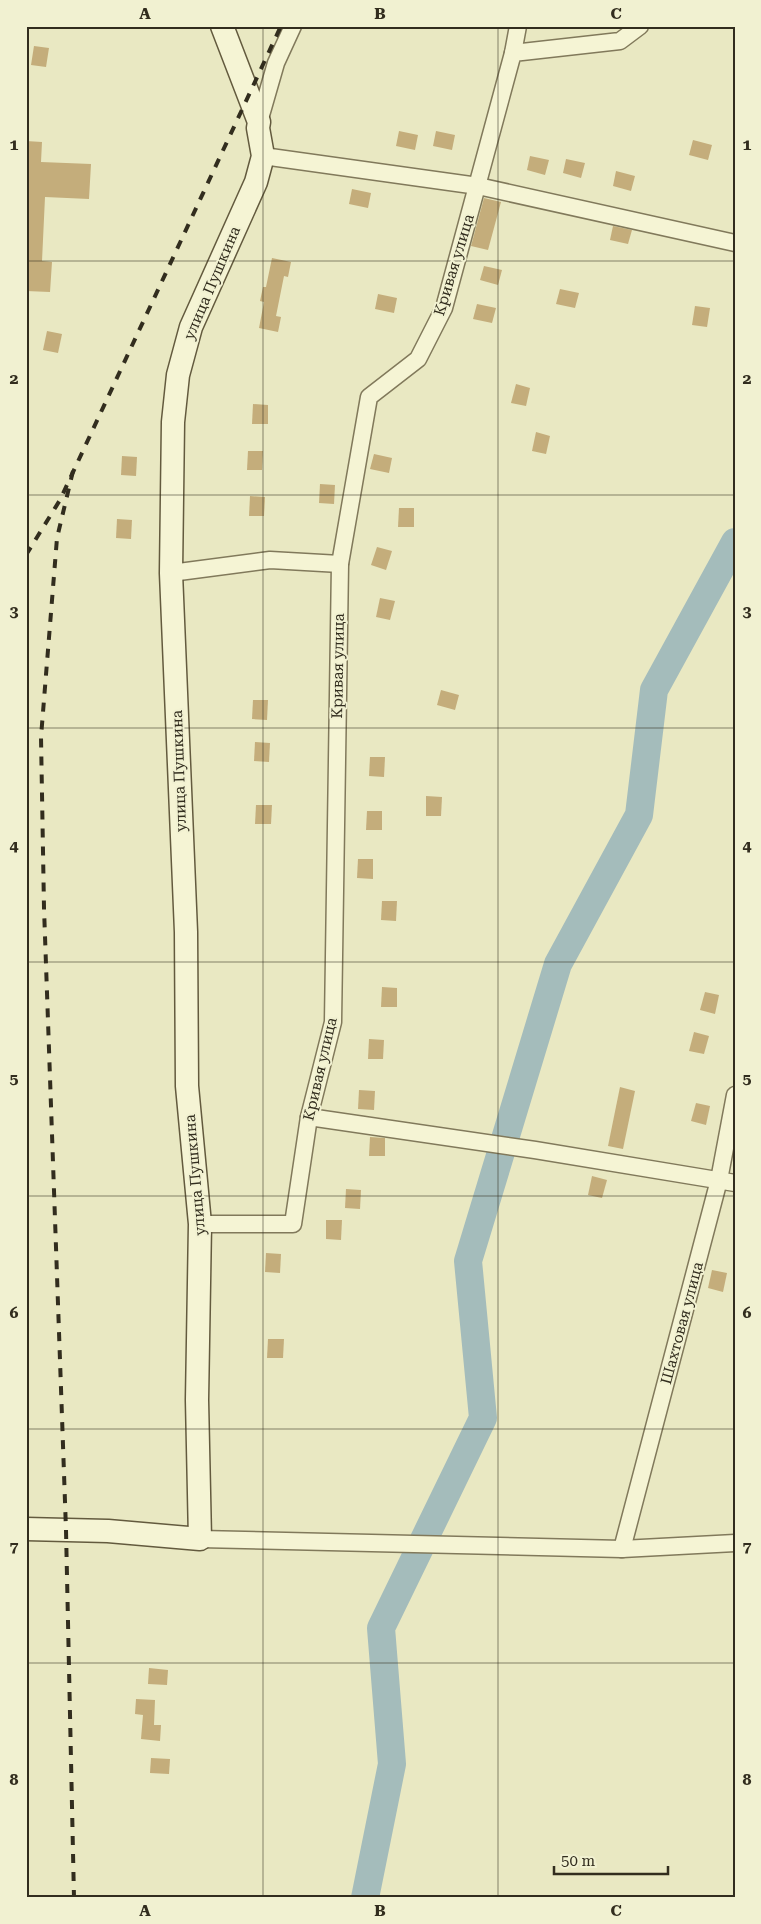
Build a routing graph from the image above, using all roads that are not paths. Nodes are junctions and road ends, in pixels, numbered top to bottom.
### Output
1 (222, 26) edge
2 (293, 26) edge
3 (518, 26) edge
4 (640, 26) edge
5 (513, 53) junction
6 (259, 122) junction
7 (263, 156) junction
8 (478, 186) junction
9 (735, 243) edge
10 (340, 564) junction
11 (171, 573) junction
12 (735, 1095) edge
13 (309, 1117) junction
14 (727, 1181) edge
15 (200, 1224) junction
16 (26, 1529) edge
17 (200, 1539) junction
18 (735, 1543) edge
19 (622, 1549) junction

1 - 6 main road, улица Пушкина
2 - 6 street
3 - 5 street, Кривая улица
4 - 5 street
5 - 8 street, Кривая улица
6 - 7 main road, улица Пушкина
7 - 8 street
7 - 11 main road, улица Пушкина
8 - 9 street
8 - 10 street, Кривая улица
10 - 11 street
10 - 13 street, Кривая улица
11 - 15 main road, улица Пушкина
12 - 14 street, Шахтовая улица
13 - 14 street
13 - 15 street, Кривая улица
14 - 19 street, Шахтовая улица
15 - 17 main road, улица Пушкина
16 - 17 main road
17 - 19 street
18 - 19 street

